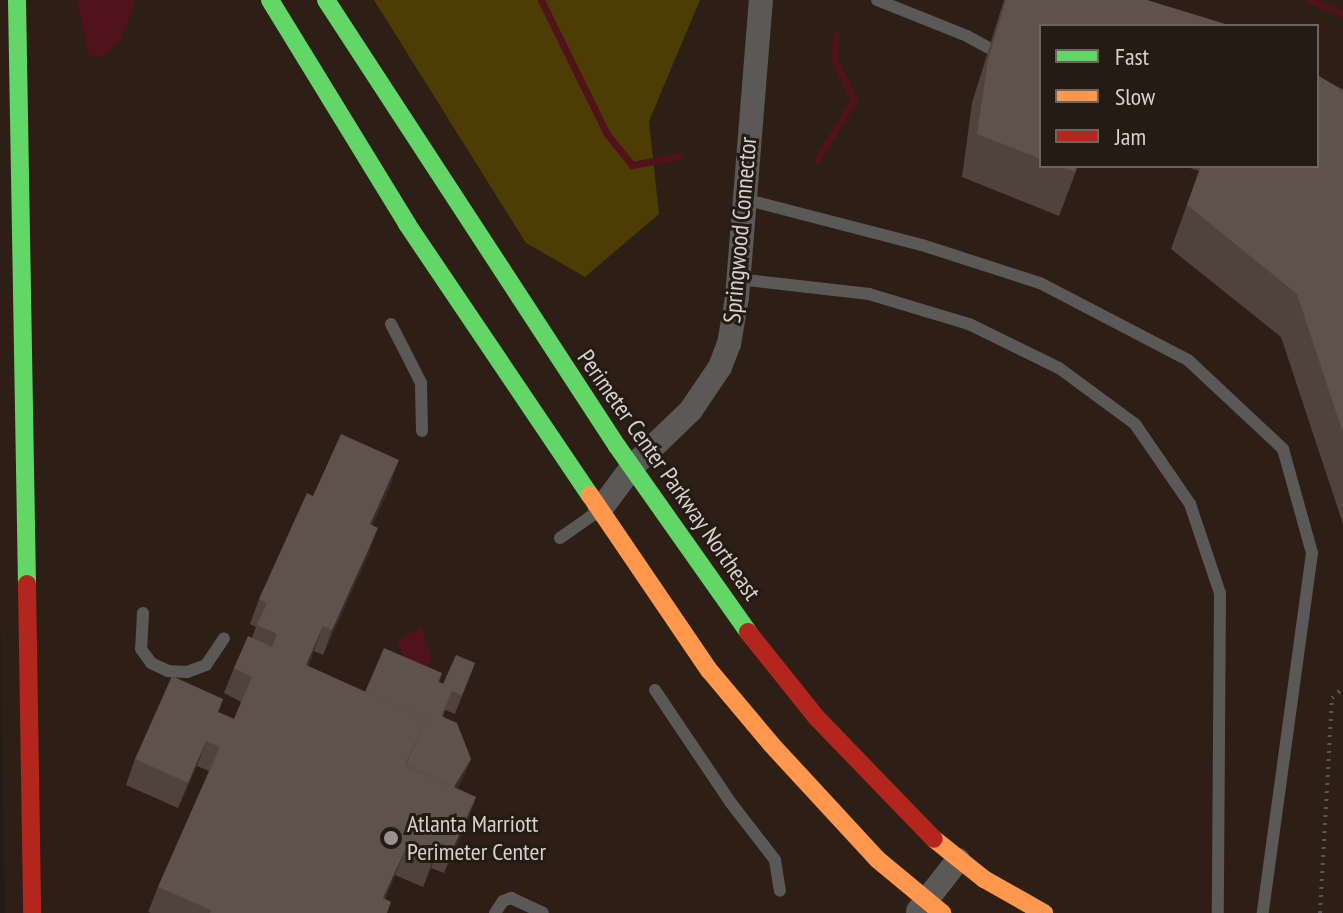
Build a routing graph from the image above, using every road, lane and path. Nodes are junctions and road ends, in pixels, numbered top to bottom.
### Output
1 (17, 0) edge
2 (270, 0) edge
3 (326, 0) edge
4 (761, 0) edge
5 (877, 0) edge
6 (989, 48) edge
7 (744, 199) junction
8 (738, 279) junction
9 (391, 324) dead end
10 (422, 431) dead end
11 (632, 467) junction
12 (600, 510) junction
13 (560, 538) dead end
14 (143, 613) dead end
15 (224, 638) dead end
16 (1343, 688) edge
17 (655, 690) dead end
18 (958, 860) junction
19 (780, 891) dead end
20 (927, 909) edge
21 (32, 913) edge
22 (495, 913) edge
23 (542, 913) edge
24 (1044, 913) edge
25 (1218, 913) edge
26 (1263, 913) edge
27 (1320, 913) edge

1 - 21 main road
2 - 12 main road
3 - 11 main road, Perimeter Center Parkway Northeast
4 - 7 street, Springwood Connector
5 - 6 lane
7 - 8 street, Springwood Connector
7 - 26 lane
8 - 11 street, Springwood Connector
8 - 25 lane
9 - 10 lane
11 - 12 street, Springwood Connector
11 - 18 main road, Perimeter Center Parkway Northeast
12 - 13 lane
12 - 20 main road
14 - 15 lane
16 - 27 path
17 - 19 lane
18 - 20 street
18 - 24 main road, Perimeter Center Parkway Northeast
22 - 23 lane

